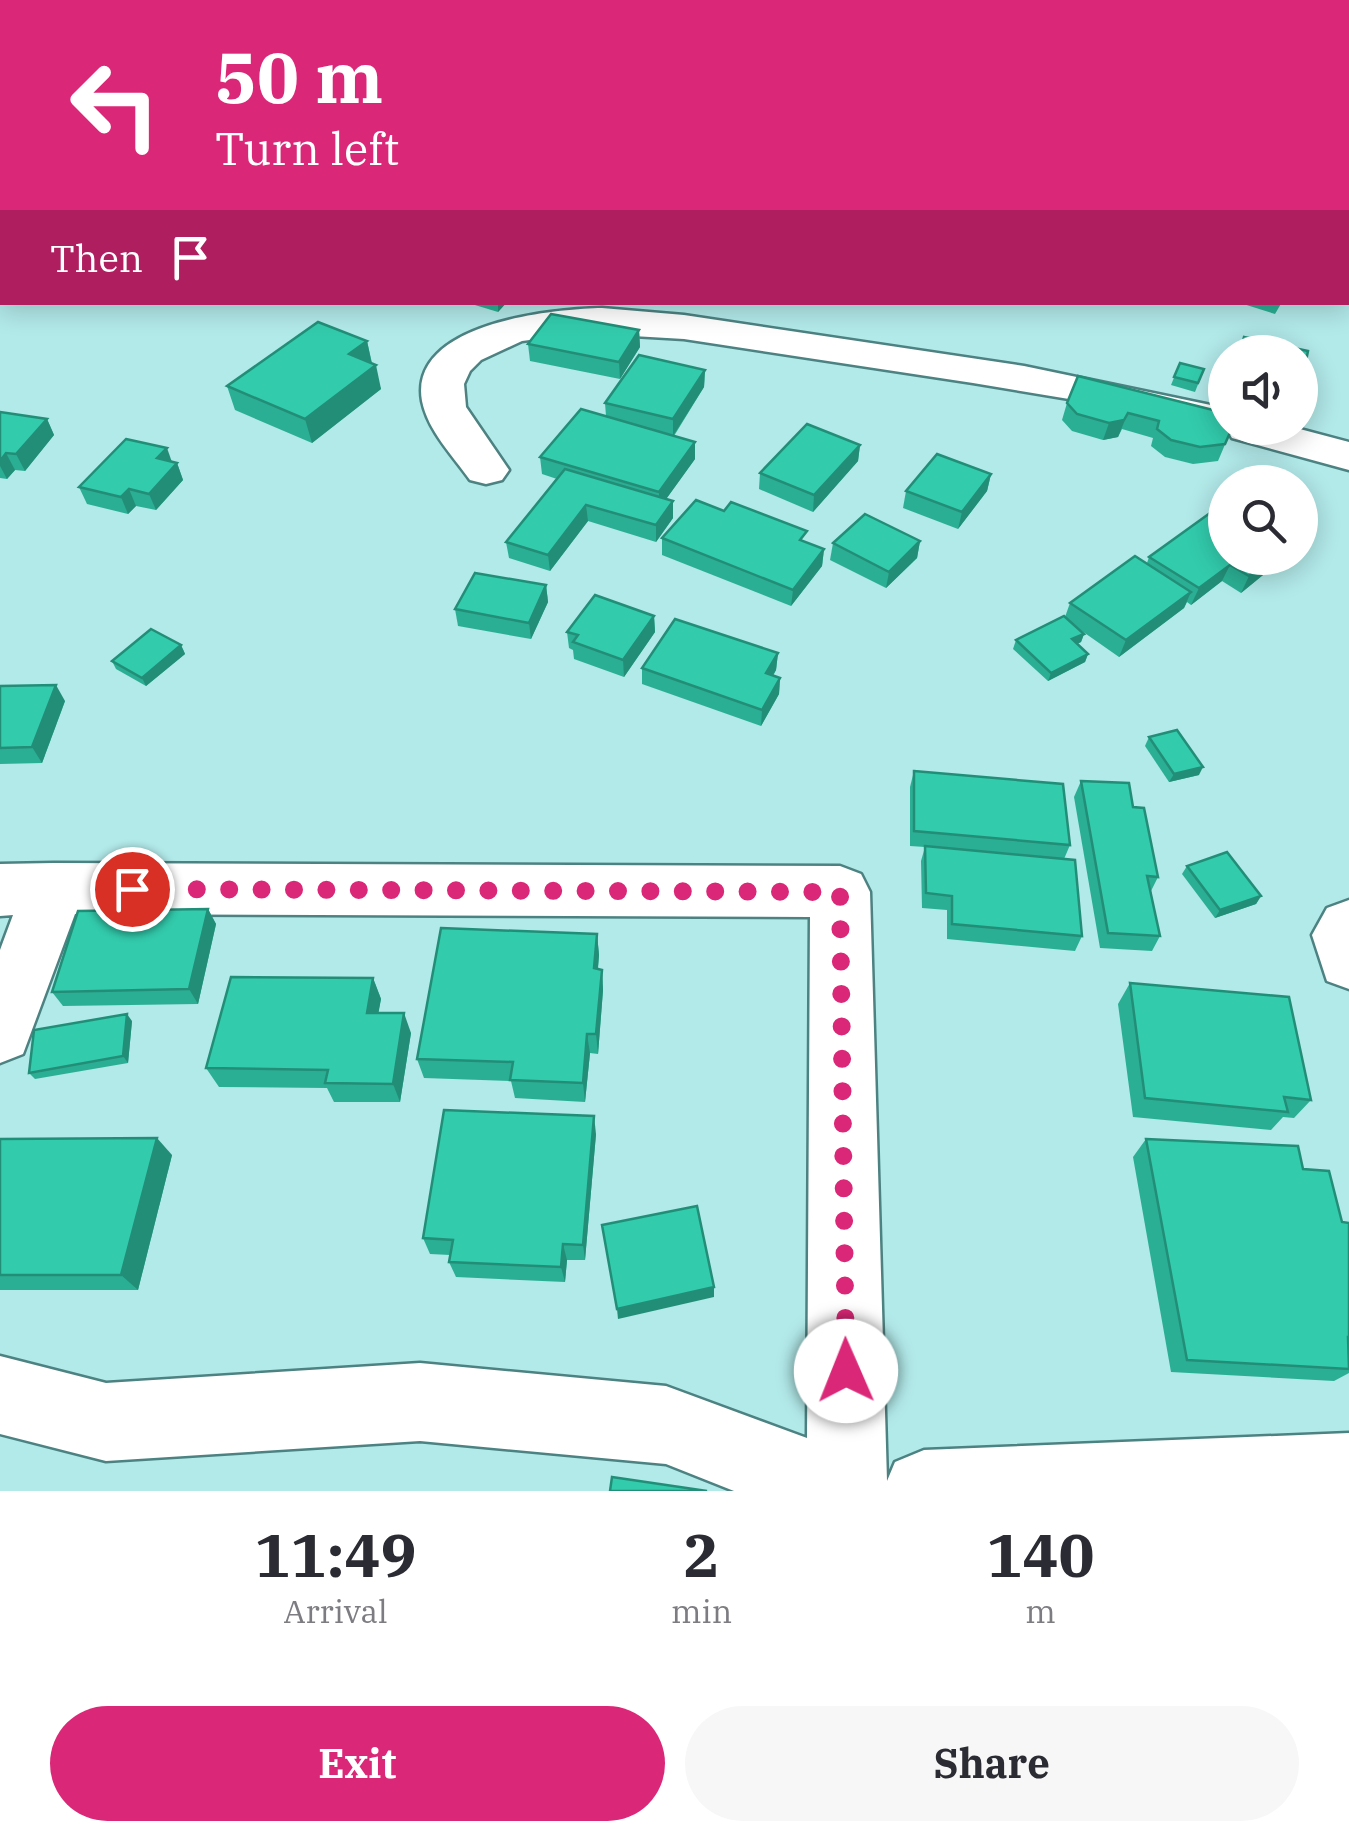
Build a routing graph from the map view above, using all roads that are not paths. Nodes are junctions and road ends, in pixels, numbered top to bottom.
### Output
1 (1208, 417) edge
2 (1309, 445) edge
3 (1349, 456) edge
4 (486, 470) dead end
5 (27, 889) edge
6 (1349, 927) edge
7 (1349, 961) edge
8 (0, 1033) edge
9 (0, 1395) edge
10 (1349, 1473) edge
11 (839, 1491) edge
12 (848, 1491) edge
13 (924, 1491) edge

1 - 4 street
2 - 3 street
5 - 8 street
5 - 12 street
6 - 7 street
9 - 11 street
10 - 13 street

